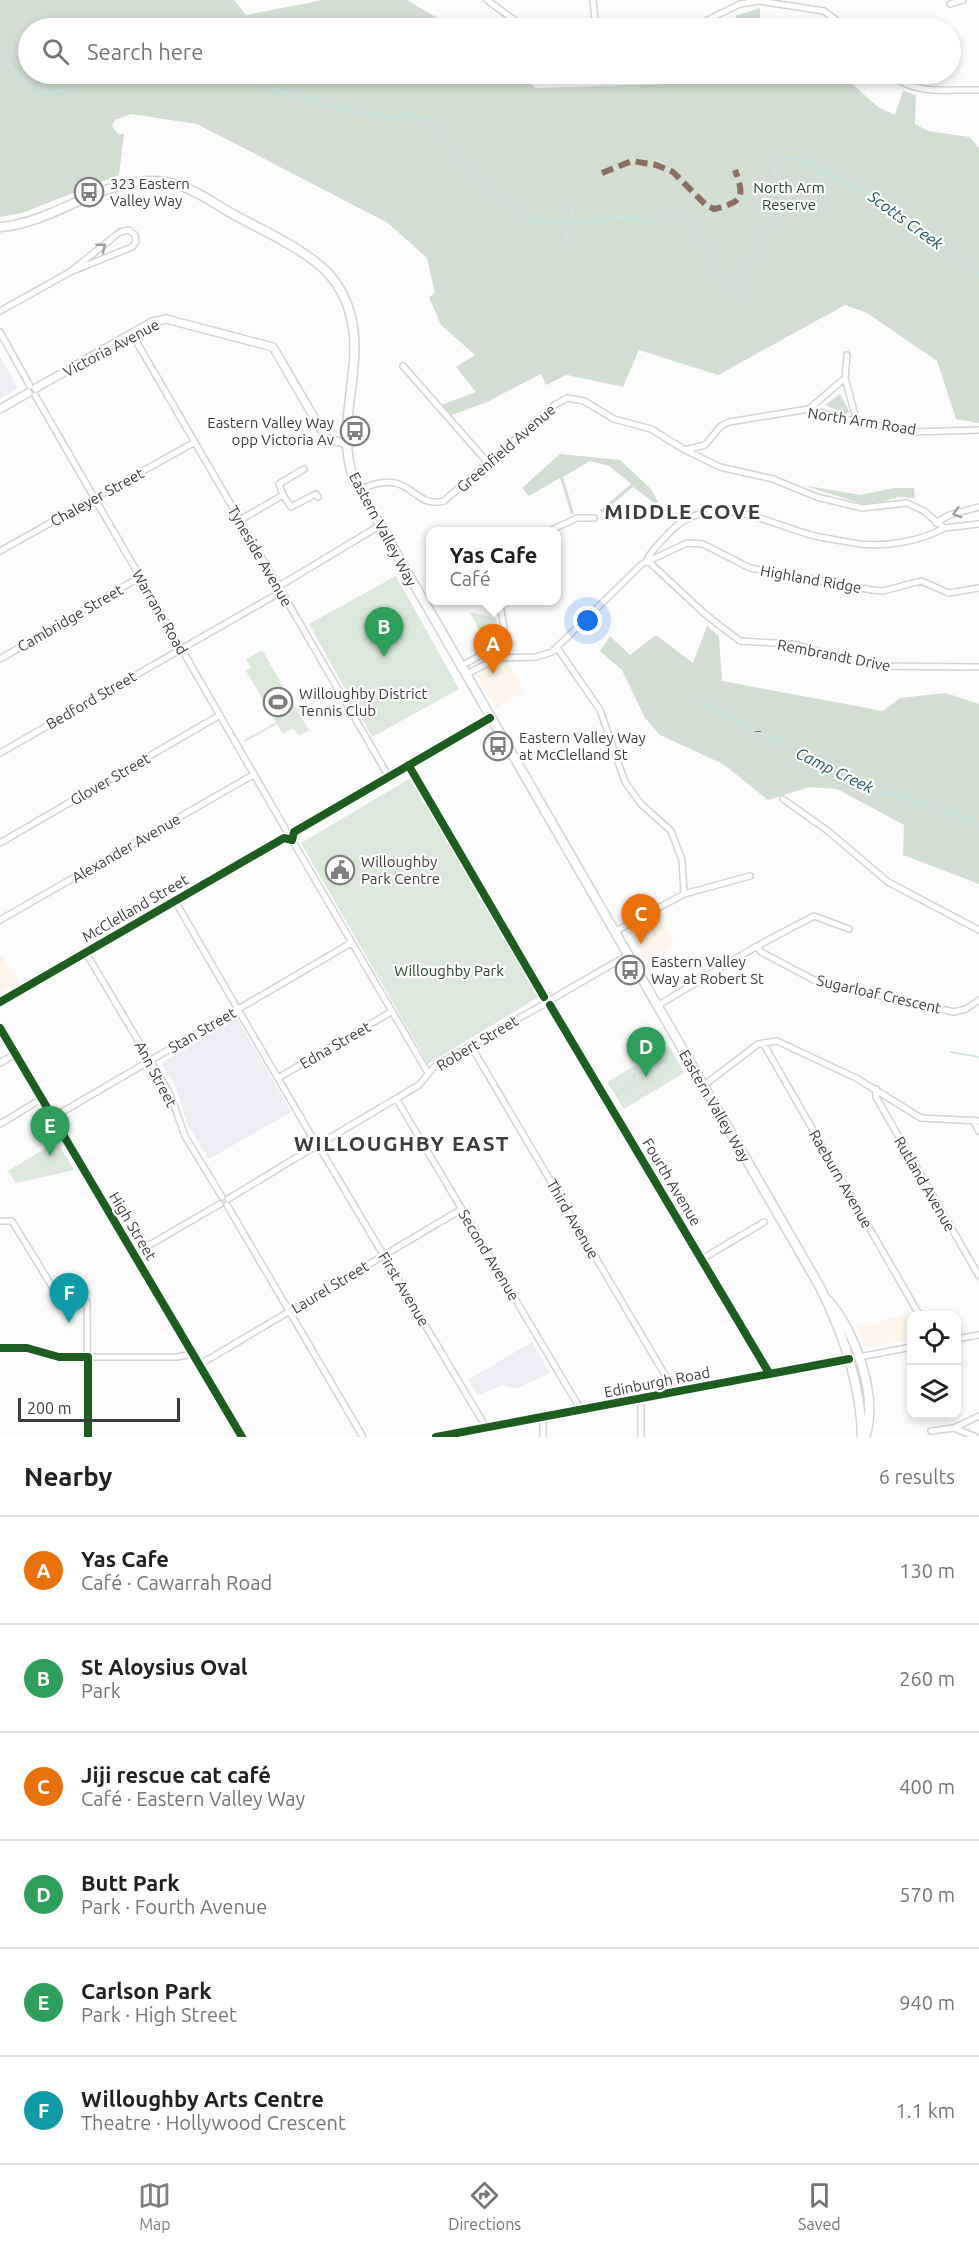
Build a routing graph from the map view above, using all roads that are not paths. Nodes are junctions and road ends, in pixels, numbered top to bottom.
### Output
1 (487, 0) edge
2 (593, 0) edge
3 (731, 0) edge
4 (963, 0) edge
5 (950, 4) dead end
6 (730, 9) junction
7 (511, 18) edge
8 (595, 18) edge
9 (712, 18) edge
10 (835, 18) edge
11 (908, 84) edge
12 (979, 90) edge
13 (0, 227) edge
14 (70, 272) junction
15 (0, 311) edge
16 (0, 332) edge
17 (132, 334) junction
18 (848, 355) dead end
19 (403, 366) dead end
20 (844, 378) junction
21 (32, 390) junction
22 (0, 409) edge
23 (809, 409) junction
24 (857, 422) junction
25 (979, 430) edge
26 (195, 442) junction
27 (346, 444) junction
28 (685, 450) junction
29 (489, 464) junction
30 (304, 469) dead end
31 (359, 490) junction
32 (284, 495) junction
33 (318, 497) dead end
34 (94, 498) junction
35 (979, 507) edge
36 (594, 518) dead end
37 (240, 520) junction
38 (936, 523) junction
39 (979, 524) edge
40 (379, 526) junction
41 (556, 527) edge
42 (945, 528) junction
43 (0, 551) edge
44 (647, 560) junction
45 (140, 578) junction
46 (979, 588) edge
47 (280, 589) junction
48 (500, 605) edge
49 (181, 648) junction
50 (558, 649) junction
51 (0, 659) edge
52 (979, 667) edge
53 (462, 671) junction
54 (220, 715) junction
55 (490, 718) junction
56 (0, 753) edge
57 (409, 766) junction
58 (253, 776) junction
59 (389, 777) junction
60 (783, 799) dead end
61 (286, 830) junction
62 (294, 832) junction
63 (284, 838) junction
64 (292, 840) junction
65 (0, 843) edge
66 (750, 876) dead end
67 (684, 894) junction
68 (175, 901) junction
69 (0, 920) edge
70 (849, 929) dead end
71 (979, 930) edge
72 (614, 932) junction
73 (351, 943) junction
74 (757, 946) junction
75 (86, 952) junction
76 (628, 955) junction
77 (979, 1000) edge
78 (548, 1001) junction
79 (0, 1002) edge
80 (657, 1006) junction
81 (237, 1010) junction
82 (391, 1012) junction
83 (0, 1028) edge
84 (763, 1043) junction
85 (471, 1046) junction
86 (15, 1054) junction
87 (150, 1060) junction
88 (0, 1063) edge
89 (428, 1073) junction
90 (278, 1078) junction
91 (703, 1086) junction
92 (876, 1089) junction
93 (41, 1099) junction
94 (397, 1100) junction
95 (52, 1118) junction
96 (976, 1120) edge
97 (0, 1124) edge
98 (979, 1131) edge
99 (323, 1143) junction
100 (315, 1144) junction
101 (321, 1150) junction
102 (224, 1201) junction
103 (462, 1209) junction
104 (0, 1221) edge
105 (764, 1222) dead end
106 (134, 1254) junction
107 (384, 1255) junction
108 (702, 1259) junction
109 (979, 1276) edge
110 (824, 1295) junction
111 (289, 1311) junction
112 (917, 1311) edge
113 (979, 1335) edge
114 (961, 1338) edge
115 (0, 1348) edge
116 (907, 1348) edge
117 (193, 1354) junction
118 (88, 1357) junction
119 (859, 1357) junction
120 (849, 1359) junction
121 (199, 1365) junction
122 (770, 1373) junction
123 (675, 1392) junction
124 (641, 1399) junction
125 (581, 1410) junction
126 (979, 1416) edge
127 (543, 1418) junction
128 (954, 1428) junction
129 (487, 1429) junction
130 (931, 1431) dead end
131 (455, 1436) edge
132 (88, 1437) edge
133 (242, 1437) edge
134 (363, 1437) edge
135 (436, 1437) edge
136 (543, 1437) edge
137 (641, 1437) edge
138 (863, 1437) edge
139 (976, 1437) edge

1 - 7 street
2 - 8 street
3 - 6 street
4 - 5 street
6 - 9 street
6 - 10 street
11 - 12 street
13 - 27 main road, Eastern Valley Way
14 -> 14 street
14 - 15 street
16 - 21 street, Warrane Road
17 - 21 street, Victoria Avenue
17 - 26 street, Tyneside Avenue
17 - 27 street, Victoria Avenue
18 - 20 street
19 - 29 street
20 - 23 street
20 - 24 street
21 - 22 street, Victoria Avenue
21 - 34 street, Warrane Road
23 - 24 street, North Arm Road
23 - 28 street, North Arm Road
24 - 25 street, North Arm Road
26 - 34 street, Chaleyer Street
26 - 37 street, Tyneside Avenue
27 - 31 main road, Eastern Valley Way
28 - 29 street, Greenfield Avenue
28 - 38 street
29 - 31 street, Greenfield Avenue
30 - 32 street
31 - 40 main road, Eastern Valley Way
32 - 33 street
32 - 37 street
34 - 43 street, Chaleyer Street
34 - 45 street, Warrane Road
35 -> 38 street
36 - 41 street
37 - 47 street, Tyneside Avenue
38 - 42 street
39 - 42 street
40 - 47 street, Bedford Street
40 - 53 main road, Eastern Valley Way
42 - 44 street
44 - 46 street, Highland Ridge
44 - 50 street
44 - 52 street, Rembrandt Drive
45 - 49 street, Warrane Road
45 - 51 street, Cambridge Street
47 - 49 street, Bedford Street
47 - 59 street, Tyneside Avenue
48 - 53 street
49 - 54 street, Warrane Road
49 - 56 street, Bedford Street
50 - 53 street
50 - 67 street
53 - 55 main road, Eastern Valley Way
54 - 58 street, Warrane Road
54 - 65 street, Glover Street
55 - 57 street
55 - 72 main road, Eastern Valley Way
57 - 59 street
57 - 78 street, Fourth Avenue
58 - 61 street, Warrane Road
58 - 69 street, Alexander Avenue
59 - 62 street
60 - 71 street
61 - 62 street
61 - 63 street
62 - 64 street
63 - 64 street
63 - 68 street, McClelland Street
64 - 73 street
66 - 67 street
67 - 72 street
68 - 75 street, McClelland Street
68 - 81 street
70 - 74 street
72 - 76 main road, Eastern Valley Way
73 - 81 street, Stan Street
73 - 82 street
74 - 77 street, Sugarloaf Crescent
74 - 80 street
75 - 79 street, McClelland Street
75 - 87 street, Ann Street
76 - 78 street, Robert Street
76 - 80 main road, Eastern Valley Way
78 - 85 street, Robert Street
78 - 108 street, Fourth Avenue
80 - 91 main road, Eastern Valley Way
81 - 87 street, Stan Street
81 - 90 street
82 - 89 street
82 - 90 street, Edna Street
83 - 86 street, High Street
84 - 91 street
84 - 92 street
84 - 112 street, Raeburn Avenue
85 - 89 street, Robert Street
85 - 123 street, Third Avenue
86 - 88 street
86 - 93 street, High Street
87 - 95 street, Stan Street
87 - 102 street, Ann Street
89 - 94 street, Robert Street
90 - 100 street
91 - 110 main road, Eastern Valley Way
92 - 96 street
92 - 109 street, Rutland Avenue
93 - 95 street, High Street
93 - 97 street
94 - 99 street, Robert Street
94 - 103 street, Second Avenue
95 - 106 street, High Street
96 - 98 street
99 - 100 street
99 - 101 street
100 - 101 street
100 - 102 street
101 - 107 street, First Avenue
102 - 106 street
102 - 111 street, Ann Street
103 - 107 street, Laurel Street
103 - 125 street, Second Avenue
104 - 118 street
105 - 108 street
106 - 117 street, High Street
107 - 111 street, Laurel Street
107 - 129 street, First Avenue
108 - 122 street, Fourth Avenue
110 - 119 main road, Eastern Valley Way
110 - 120 main road, Eastern Valley Way
111 - 121 street, Laurel Street
111 - 134 street, Ann Street
113 - 114 street
115 - 118 street
116 - 119 street, Edinburgh Road
117 - 118 street
117 - 121 street, High Street
118 - 132 street
119 - 120 street, Edinburgh Road
119 - 138 main road, Eastern Valley Way
120 - 122 main road, Edinburgh Road
120 - 138 main road, Eastern Valley Way
121 - 133 street, High Street
122 - 123 main road, Edinburgh Road
123 - 124 main road, Edinburgh Road
124 - 125 main road, Edinburgh Road
124 - 137 street
125 - 127 main road, Edinburgh Road
126 - 128 street
127 - 129 main road, Edinburgh Road
127 - 136 street
128 - 130 street
128 - 139 street
129 - 131 main road, Edinburgh Road
131 - 135 main road, Edinburgh Road

